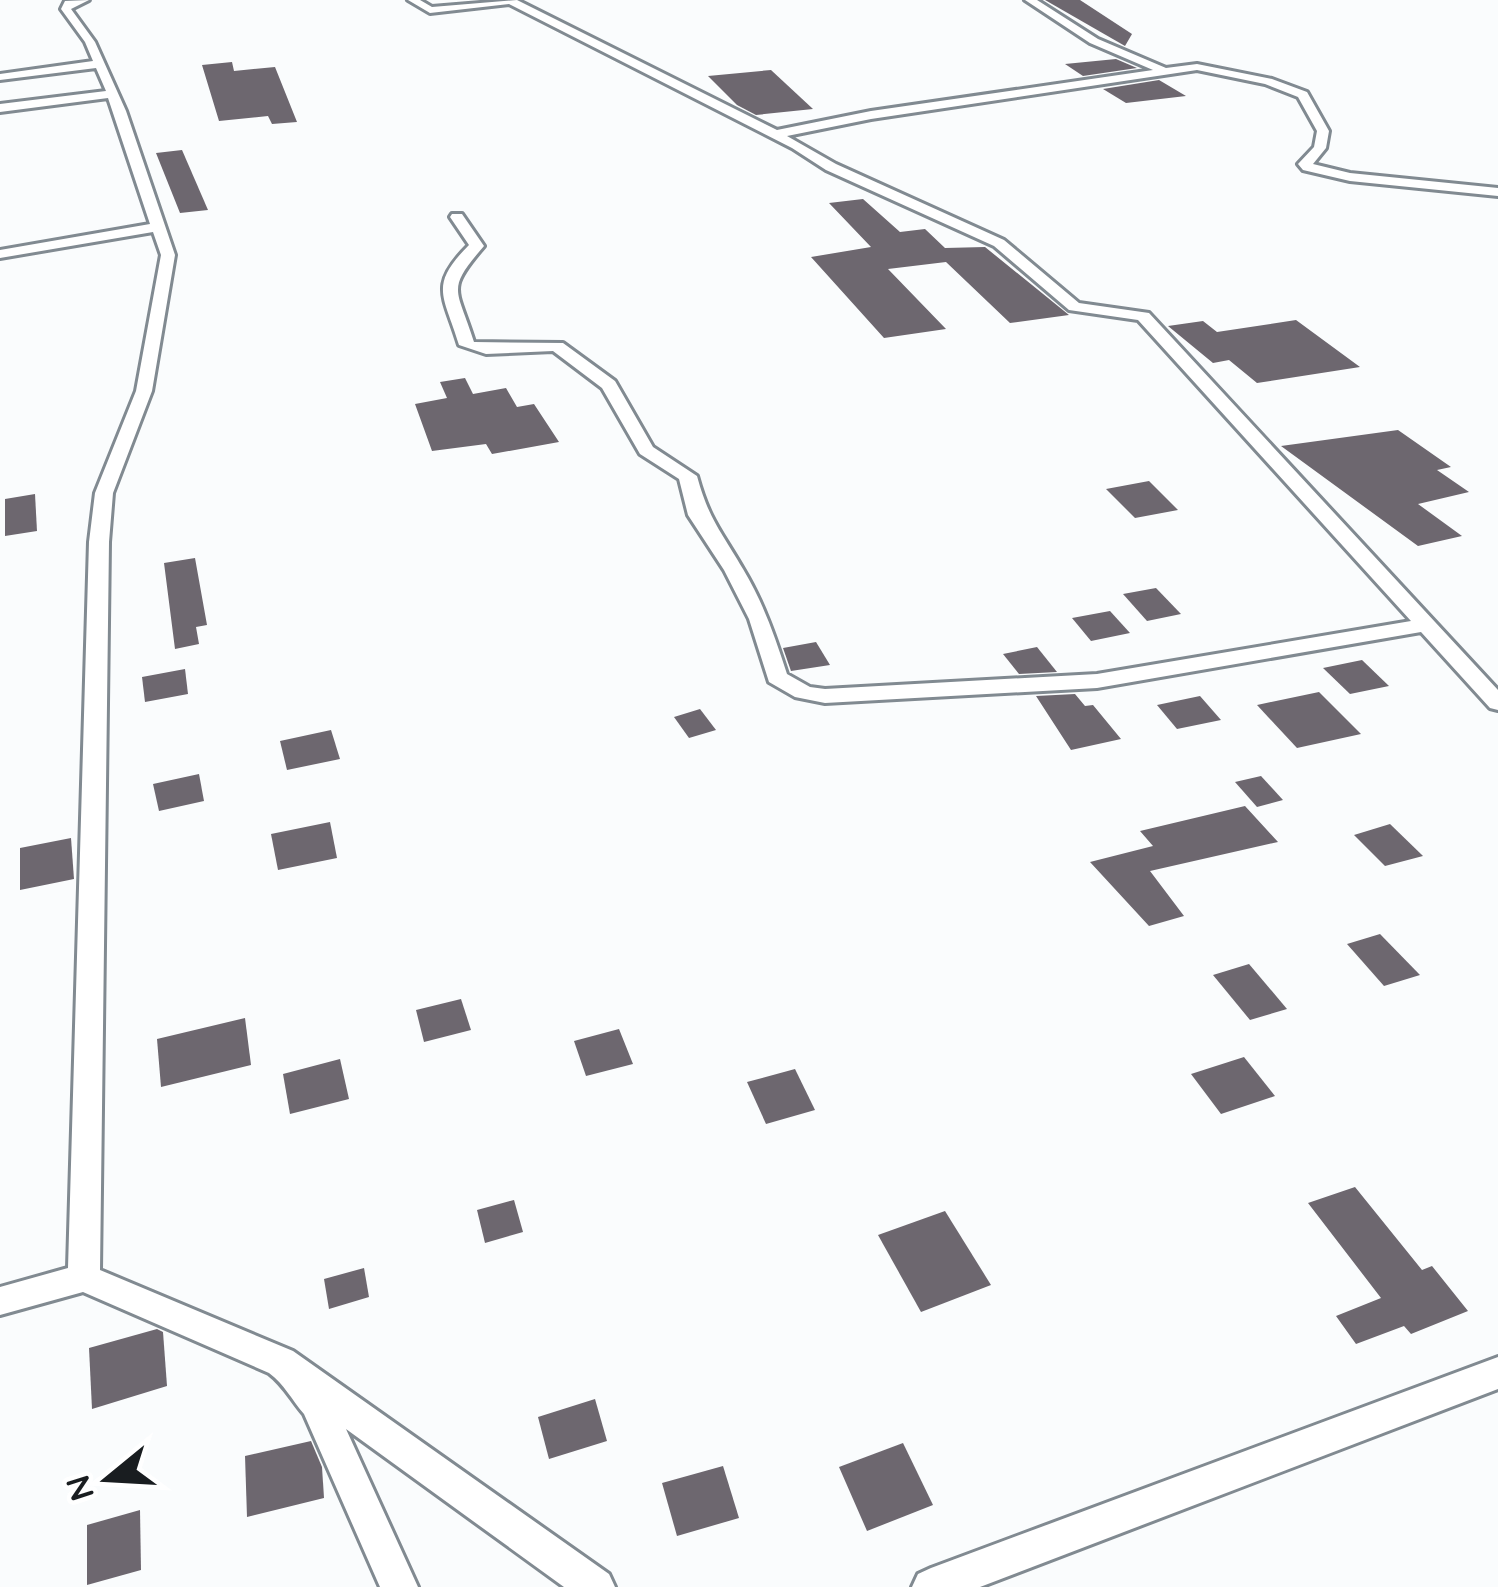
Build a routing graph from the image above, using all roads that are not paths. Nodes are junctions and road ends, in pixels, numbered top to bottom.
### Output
1 (84, 0) edge
2 (413, 0) edge
3 (1030, 0) edge
4 (98, 64) junction
5 (1164, 71) junction
6 (0, 77) edge
7 (112, 94) junction
8 (0, 108) edge
9 (772, 135) junction
10 (1498, 192) edge
11 (457, 218) dead end
12 (160, 226) junction
13 (0, 254) edge
14 (1428, 624) junction
15 (1498, 668) edge
16 (1470, 671) junction
17 (1498, 703) edge
18 (84, 1278) junction
19 (0, 1301) edge
20 (281, 1362) junction
21 (1498, 1373) edge
22 (399, 1587) edge
23 (596, 1587) edge
24 (931, 1587) edge

1 - 4 street
2 - 9 street
3 - 5 street
4 - 6 street
4 - 7 street
5 - 9 street
5 - 10 street
7 - 8 street
7 - 12 street
9 - 14 street
11 - 14 street
12 - 13 street
12 - 18 street
14 - 16 street
15 - 16 street
16 - 17 street
18 - 19 street
18 - 20 street
20 - 22 street
20 - 23 street
21 - 24 street

